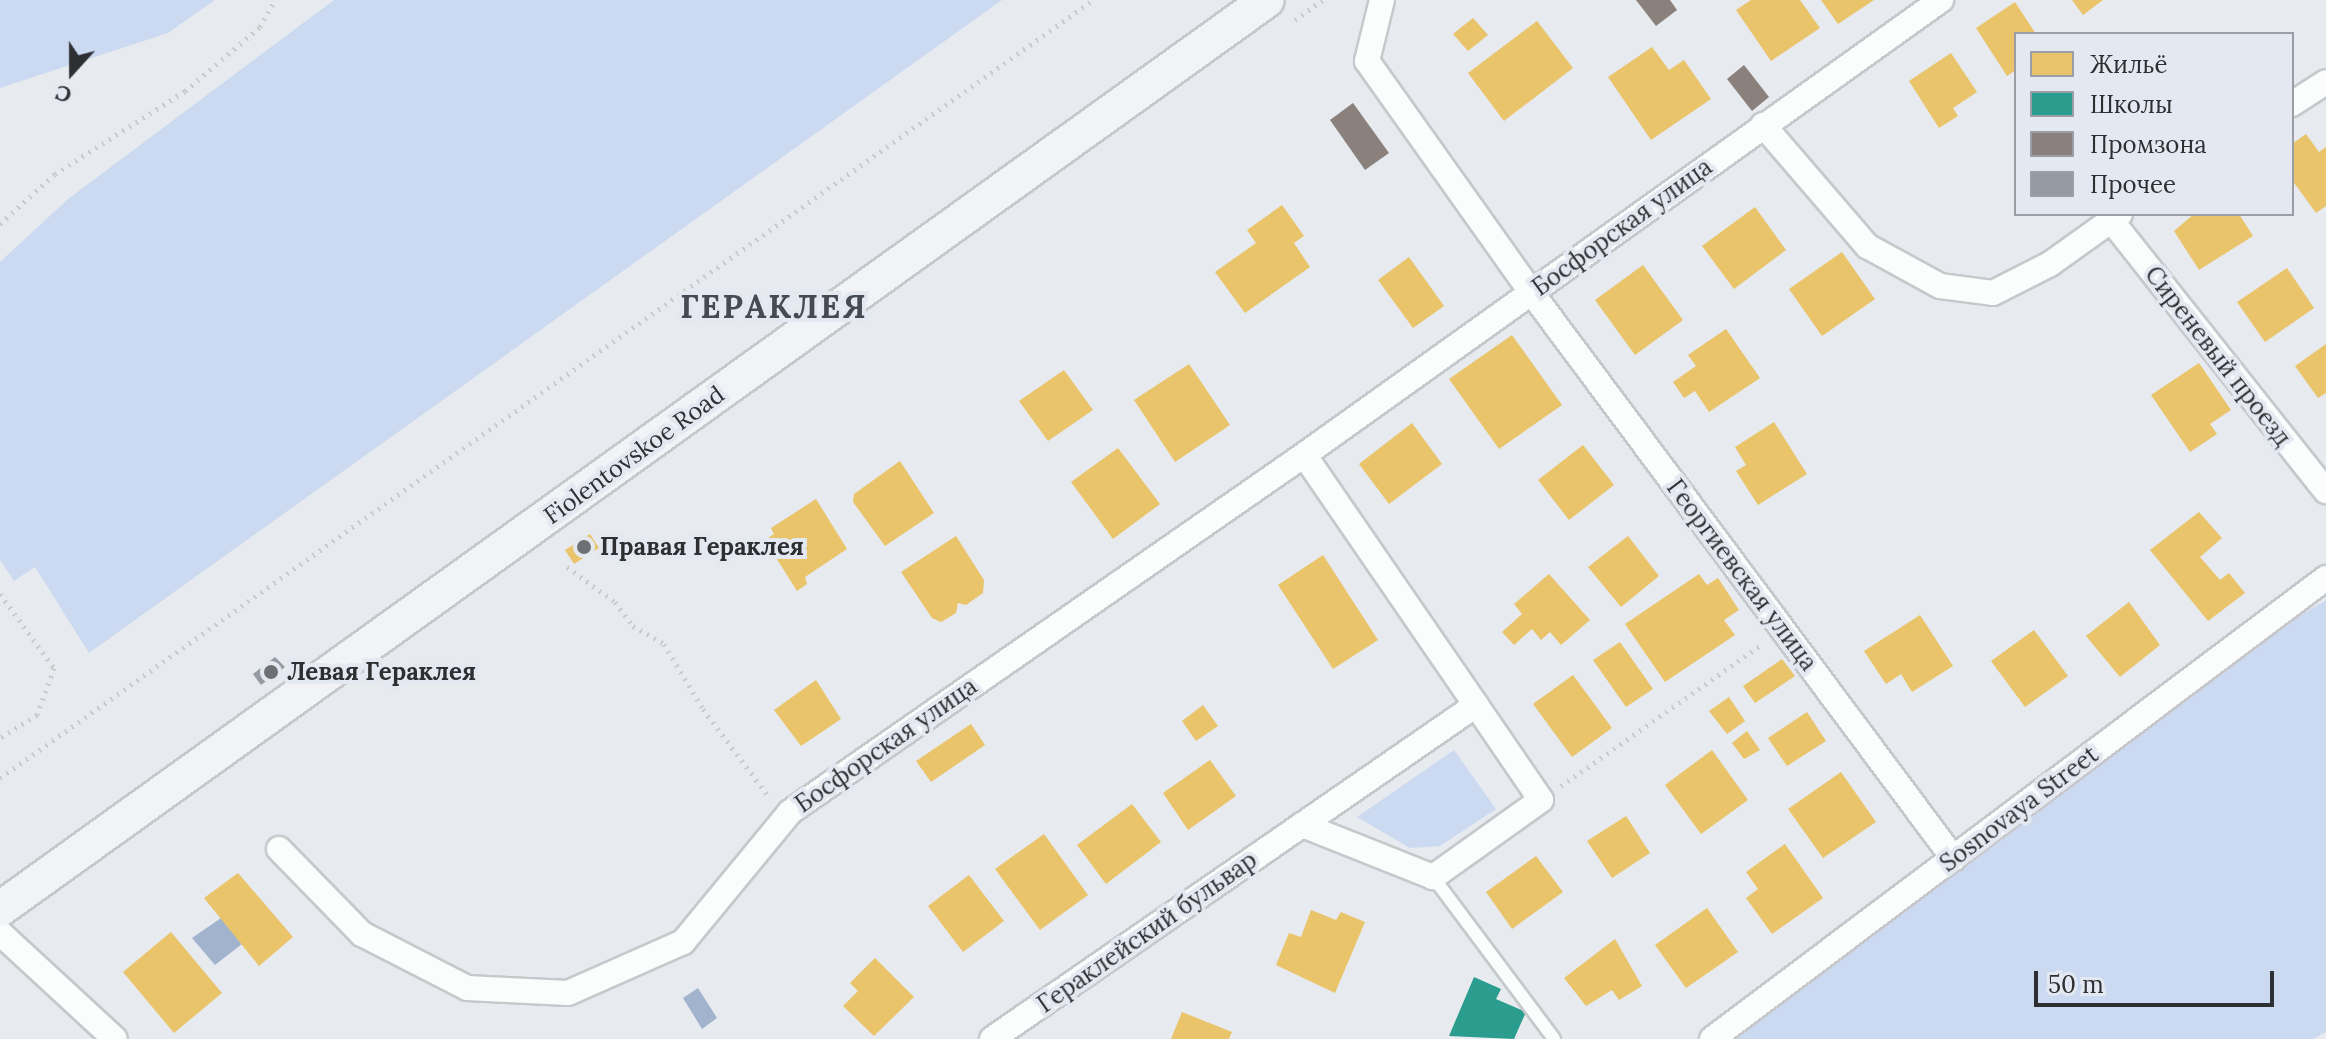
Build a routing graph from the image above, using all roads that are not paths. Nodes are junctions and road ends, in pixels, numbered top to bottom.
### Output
1 (1267, 0) edge
2 (1382, 0) edge
3 (1941, 0) edge
4 (2326, 82) edge
5 (2294, 103) edge
6 (1763, 125) junction
7 (2116, 217) edge
8 (1531, 292) junction
9 (1304, 455) junction
10 (2326, 491) edge
11 (2326, 578) edge
12 (1476, 705) junction
13 (1302, 825) junction
14 (279, 849) dead end
15 (1954, 859) junction
16 (1433, 877) junction
17 (0, 909) edge
18 (0, 933) edge
19 (999, 1038) edge
20 (115, 1039) edge
21 (1554, 1039) edge
22 (1712, 1039) edge

1 - 17 main road, Fiolentovskoe Road
2 - 8 street, Георгиевская улица
3 - 6 street, Босфорская улица
4 - 5 street
6 - 7 street, Сиреневый проезд
6 - 8 street, Босфорская улица
7 - 10 street, Сиреневый проезд
8 - 9 street, Босфорская улица
8 - 15 street, Георгиевская улица
9 - 12 street
9 - 14 street, Босфорская улица
11 - 15 street, Sosnovaya Street
12 - 13 street, Гераклейский бульвар
12 - 16 street
13 - 16 street
13 - 19 street, Гераклейский бульвар
15 - 22 street, Sosnovaya Street
16 - 21 lane
18 - 20 street

